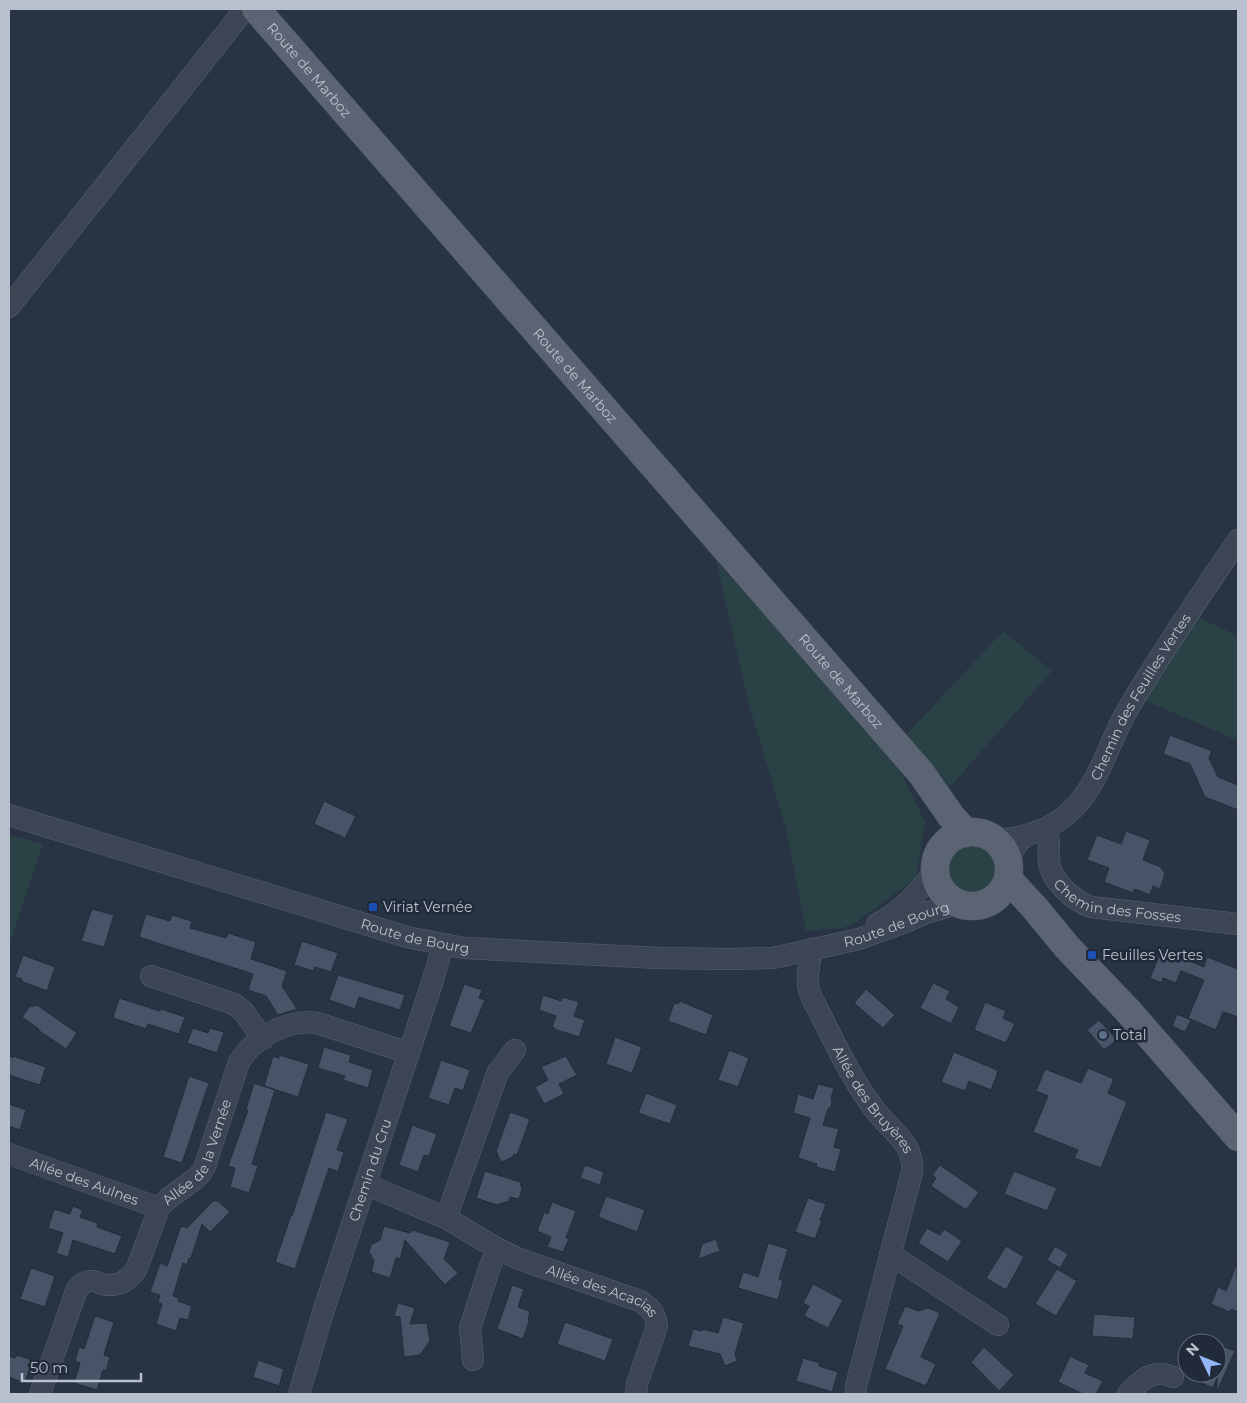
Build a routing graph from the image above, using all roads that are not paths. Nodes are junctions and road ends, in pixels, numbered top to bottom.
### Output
1 (245, 9) edge
2 (256, 9) edge
3 (9, 307) edge
4 (1238, 540) edge
5 (9, 815) edge
6 (1046, 828) junction
7 (1025, 836) junction
8 (955, 838) junction
9 (994, 839) junction
10 (935, 870) junction
11 (1008, 872) junction
12 (988, 903) junction
13 (959, 904) junction
14 (1238, 924) edge
15 (835, 944) junction
16 (443, 945) junction
17 (1067, 947) junction
18 (812, 949) junction
19 (151, 976) dead end
20 (264, 1039) junction
21 (515, 1050) dead end
22 (409, 1053) junction
23 (1238, 1137) edge
24 (9, 1154) edge
25 (365, 1184) junction
26 (159, 1208) junction
27 (446, 1218) junction
28 (498, 1249) junction
29 (890, 1254) junction
30 (998, 1324) dead end
31 (473, 1360) dead end
32 (1173, 1377) dead end
33 (40, 1394) edge
34 (299, 1394) edge
35 (636, 1394) edge
36 (856, 1394) edge
37 (1128, 1394) edge

1 - 3 street
2 - 8 main road, Route de Marboz
4 - 6 street, Chemin des Feuilles Vertes
5 - 16 street, Route de Bourg
6 - 7 street, Chemin des Feuilles Vertes
6 - 14 street, Chemin des Fosses
7 - 9 street
7 - 11 street
8 - 9 main road
8 - 10 main road
9 - 11 main road
10 - 13 main road
10 - 15 street, Route de Bourg
11 - 12 main road
11 - 17 main road
12 - 13 main road
12 - 17 main road
13 - 15 street, Route de Bourg
15 - 18 street, Route de Bourg
16 - 18 street, Route de Bourg
16 - 22 street, Chemin du Cru
17 - 23 main road
18 - 29 street, Allée des Bruyères
19 - 20 street
20 - 22 street, Allée de la Vernée
20 - 26 street, Allée de la Vernée
21 - 27 street
22 - 25 street, Chemin du Cru
24 - 26 street, Allée des Aulnes
25 - 27 street, Allée des Acacias
25 - 34 street, Chemin du Cru
26 - 33 street, Allée de la Vernée
27 - 28 street, Allée des Acacias
28 - 31 street
28 - 35 street, Allée des Acacias
29 - 30 street
29 - 36 street, Allée des Bruyères
32 - 37 street

